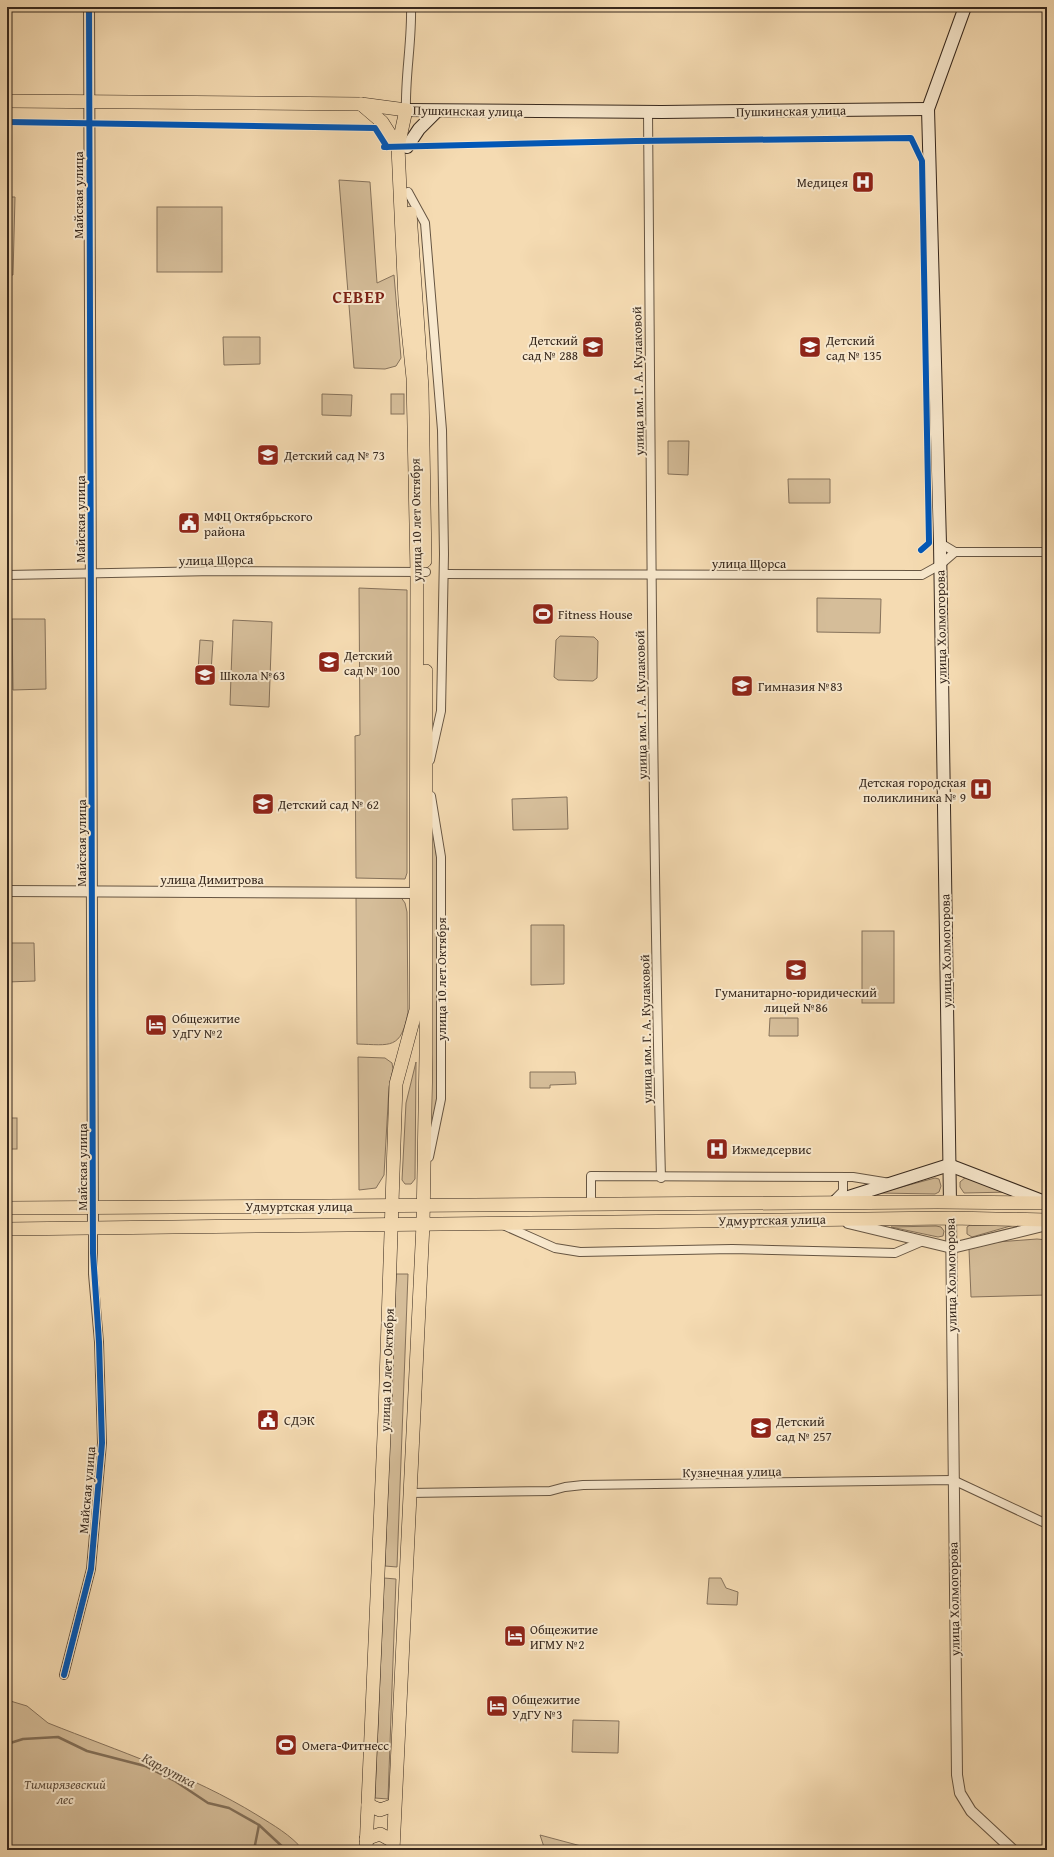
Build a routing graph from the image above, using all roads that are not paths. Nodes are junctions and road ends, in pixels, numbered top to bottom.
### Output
1 (89, 7) edge
2 (411, 7) edge
3 (965, 7) edge
4 (7, 101) edge
5 (89, 101) junction
6 (361, 104) junction
7 (406, 110) junction
8 (928, 110) junction
9 (436, 112) junction
10 (648, 112) junction
11 (403, 147) junction
12 (408, 192) junction
13 (940, 544) junction
14 (955, 552) junction
15 (1047, 552) edge
16 (940, 565) junction
17 (422, 572) junction
18 (444, 574) junction
19 (91, 575) junction
20 (651, 575) junction
21 (922, 575) junction
22 (7, 576) edge
23 (941, 578) junction
24 (427, 772) junction
25 (7, 891) edge
26 (92, 892) junction
27 (422, 893) junction
28 (949, 1165) junction
29 (661, 1178) junction
30 (843, 1178) junction
31 (891, 1183) junction
32 (423, 1185) junction
33 (832, 1202) junction
34 (950, 1202) junction
35 (1047, 1202) edge
36 (591, 1204) junction
37 (393, 1205) junction
38 (423, 1206) junction
39 (7, 1208) edge
40 (48, 1208) junction
41 (93, 1208) junction
42 (951, 1218) junction
43 (833, 1219) junction
44 (1047, 1220) edge
45 (497, 1223) junction
46 (392, 1224) junction
47 (423, 1224) junction
48 (1047, 1225) edge
49 (93, 1227) junction
50 (49, 1228) junction
51 (7, 1229) edge
52 (923, 1241) junction
53 (952, 1248) junction
54 (953, 1480) junction
55 (409, 1493) junction
56 (1047, 1524) edge
57 (64, 1675) dead end
58 (368, 1804) junction
59 (394, 1805) junction
60 (366, 1845) edge
61 (393, 1845) edge
62 (1013, 1850) edge

1 - 5 street, Майская улица
2 - 7 street
3 - 8 main road
4 - 5 main road, Пушкинская улица
5 - 6 main road, Пушкинская улица
5 - 19 street, Майская улица
6 - 7 main road, Пушкинская улица
6 - 11 main road
7 - 9 main road, Пушкинская улица
7 - 11 main road
8 - 10 main road, Пушкинская улица
8 - 13 main road, улица Холмогорова
9 - 10 main road, Пушкинская улица
9 - 11 main road
10 - 20 street, улица им. Г. А. Кулаковой
11 - 12 main road, улица 10 лет Октября
11 - 17 main road, улица 10 лет Октября
12 - 17 main road, улица 10 лет Октября
12 - 18 street, улица 10 лет Октября
13 - 14 street
13 - 16 main road, улица Холмогорова
14 - 15 street
14 - 16 street, улица Щорса
16 - 21 street, улица Щорса
16 - 23 main road, улица Холмогорова
17 - 19 street, улица Щорса
17 - 24 main road, улица 10 лет Октября
17 - 27 main road, улица 10 лет Октября
18 - 20 street, улица Щорса
18 - 24 street, улица 10 лет Октября
19 - 22 street, улица Щорса
19 - 26 street, Майская улица
20 - 21 street, улица Щорса
20 - 29 street, улица им. Г. А. Кулаковой
21 - 23 street
23 - 28 main road, улица Холмогорова
24 - 27 main road, улица 10 лет Октября
24 - 32 street, улица 10 лет Октября
25 - 26 street, улица Димитрова
26 - 27 street, улица Димитрова
26 - 41 street, Майская улица
27 - 32 main road, улица 10 лет Октября
27 - 37 main road, улица 10 лет Октября
28 - 31 main road
28 - 34 main road, улица Холмогорова
28 - 35 main road
29 - 30 street
29 - 36 street
30 - 31 street
30 - 33 street
31 - 33 main road
32 - 38 main road, улица 10 лет Октября
33 - 34 main road, Удмуртская улица
33 - 36 main road, Удмуртская улица
34 - 35 main road, Удмуртская улица
34 - 42 main road, улица Холмогорова
36 - 38 main road, Удмуртская улица
37 - 38 main road, Удмуртская улица
37 - 41 main road, Удмуртская улица
37 - 46 main road, улица 10 лет Октября
38 - 47 main road, улица 10 лет Октября
39 - 40 main road, Удмуртская улица
40 - 41 main road, Удмуртская улица
40 - 50 main road
41 - 49 street, Майская улица
42 - 43 main road, Удмуртская улица
42 - 44 main road, Удмуртская улица
42 - 53 street, улица Холмогорова
43 - 45 main road, Удмуртская улица
43 - 52 street
45 - 47 main road, Удмуртская улица
45 - 52 street, Удмуртская улица
46 - 47 main road, Удмуртская улица
46 - 49 main road, Удмуртская улица
46 - 58 main road, улица 10 лет Октября
47 - 55 main road, улица 10 лет Октября
48 - 53 street
49 - 50 main road, Удмуртская улица
49 - 57 street, Майская улица
50 - 51 main road, Удмуртская улица
52 - 53 street
53 - 54 street, улица Холмогорова
54 - 55 street, Кузнечная улица
54 - 56 street, Кузнечная улица
54 - 62 street, улица Холмогорова
55 - 59 main road, улица 10 лет Октября
58 - 59 main road
58 - 60 main road, улица 10 лет Октября
59 - 61 main road, улица 10 лет Октября
60 - 61 main road

